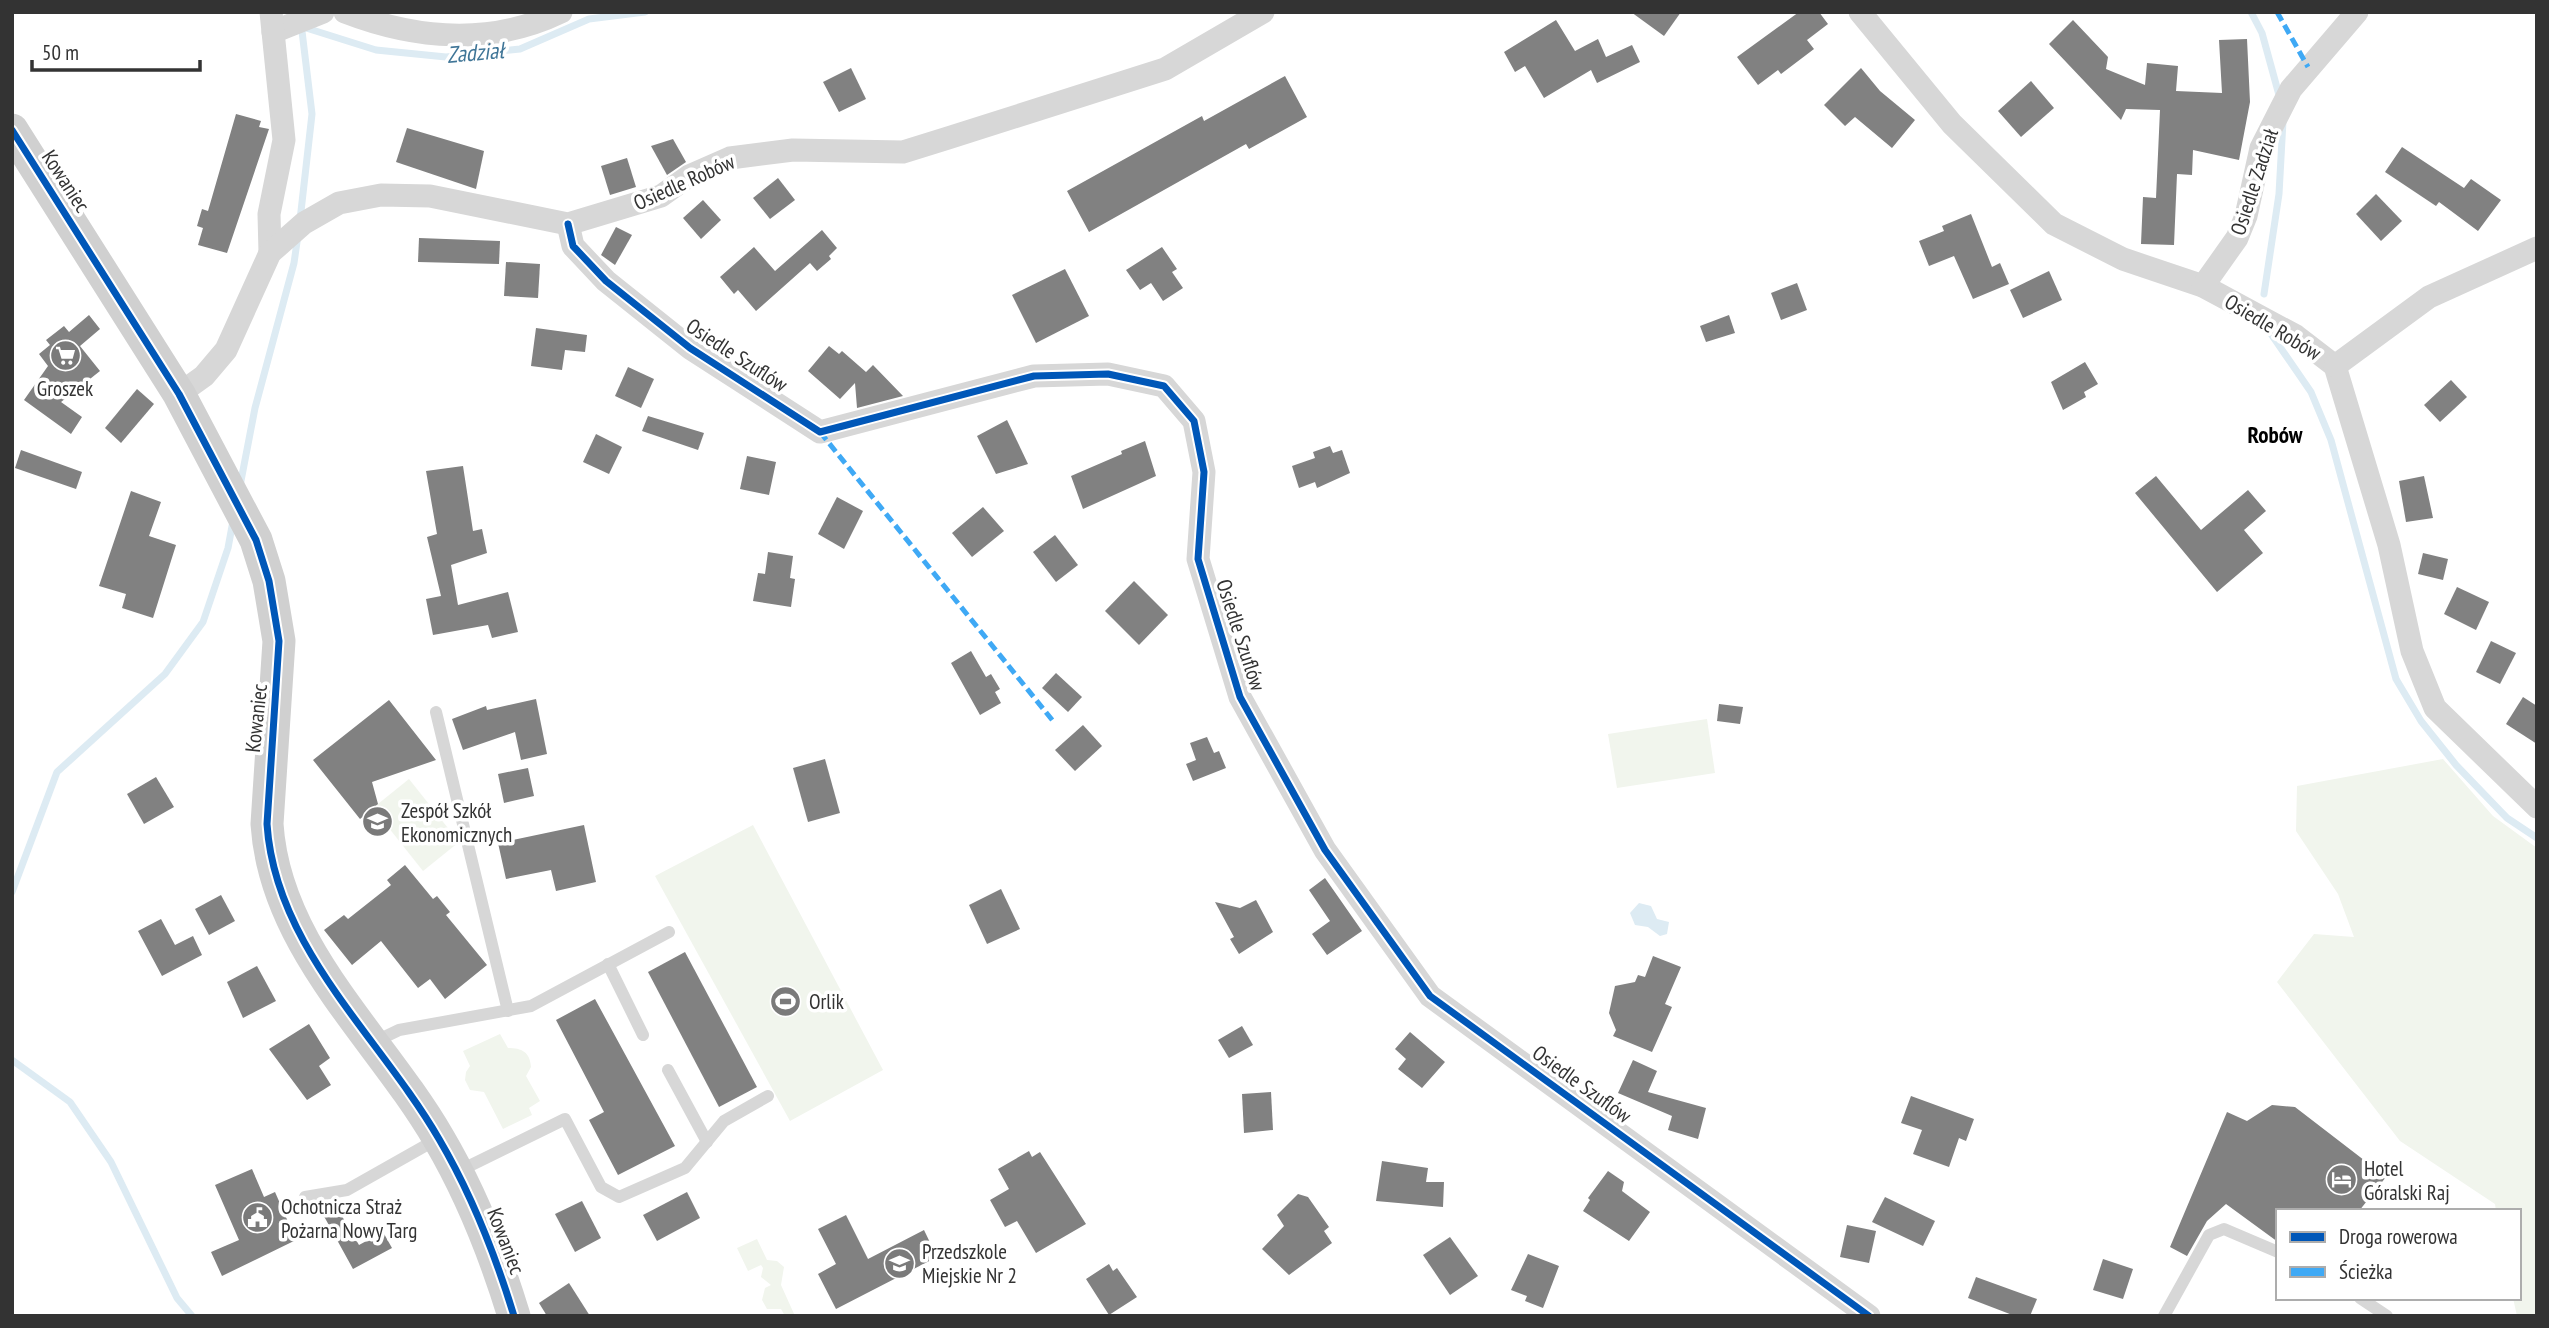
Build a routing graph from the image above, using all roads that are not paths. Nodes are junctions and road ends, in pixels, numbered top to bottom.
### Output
1 (323, 12) edge
2 (345, 12) edge
3 (561, 12) edge
4 (1263, 12) edge
5 (1860, 12) edge
6 (2357, 12) edge
7 (272, 22) edge
8 (12, 130) edge
9 (568, 224) junction
10 (277, 245) junction
11 (2537, 248) edge
12 (2203, 286) junction
13 (2335, 366) junction
14 (179, 394) junction
15 (436, 712) dead end
16 (2535, 802) edge
17 (669, 932) dead end
18 (608, 964) junction
19 (508, 1011) junction
20 (643, 1035) dead end
21 (374, 1042) junction
22 (668, 1070) dead end
23 (768, 1096) dead end
24 (439, 1138) junction
25 (707, 1142) junction
26 (457, 1172) junction
27 (305, 1197) dead end
28 (2276, 1251) edge
29 (2363, 1300) edge
30 (513, 1316) edge
31 (1869, 1316) edge
32 (2164, 1316) edge
33 (2387, 1316) edge

1 - 7 street
2 - 3 street
4 - 9 street, Osiedle Robów
5 - 12 street, Osiedle Robów
6 - 12 street, Osiedle Zadział
7 - 10 street
8 - 14 street, Kowaniec
9 - 10 street, Osiedle Robów
9 - 31 street, Osiedle Szuflów
10 - 14 street
11 - 13 street
12 - 13 street, Osiedle Robów
13 - 16 street, Osiedle Robów
14 - 21 street, Kowaniec
15 - 19 lane
17 - 18 lane
18 - 19 lane
18 - 20 lane
19 - 21 lane
21 - 24 street, Kowaniec
22 - 25 lane
23 - 25 lane
24 - 26 street, Kowaniec
24 - 27 lane
25 - 26 lane
26 - 30 street, Kowaniec
28 - 32 lane
29 - 33 lane

